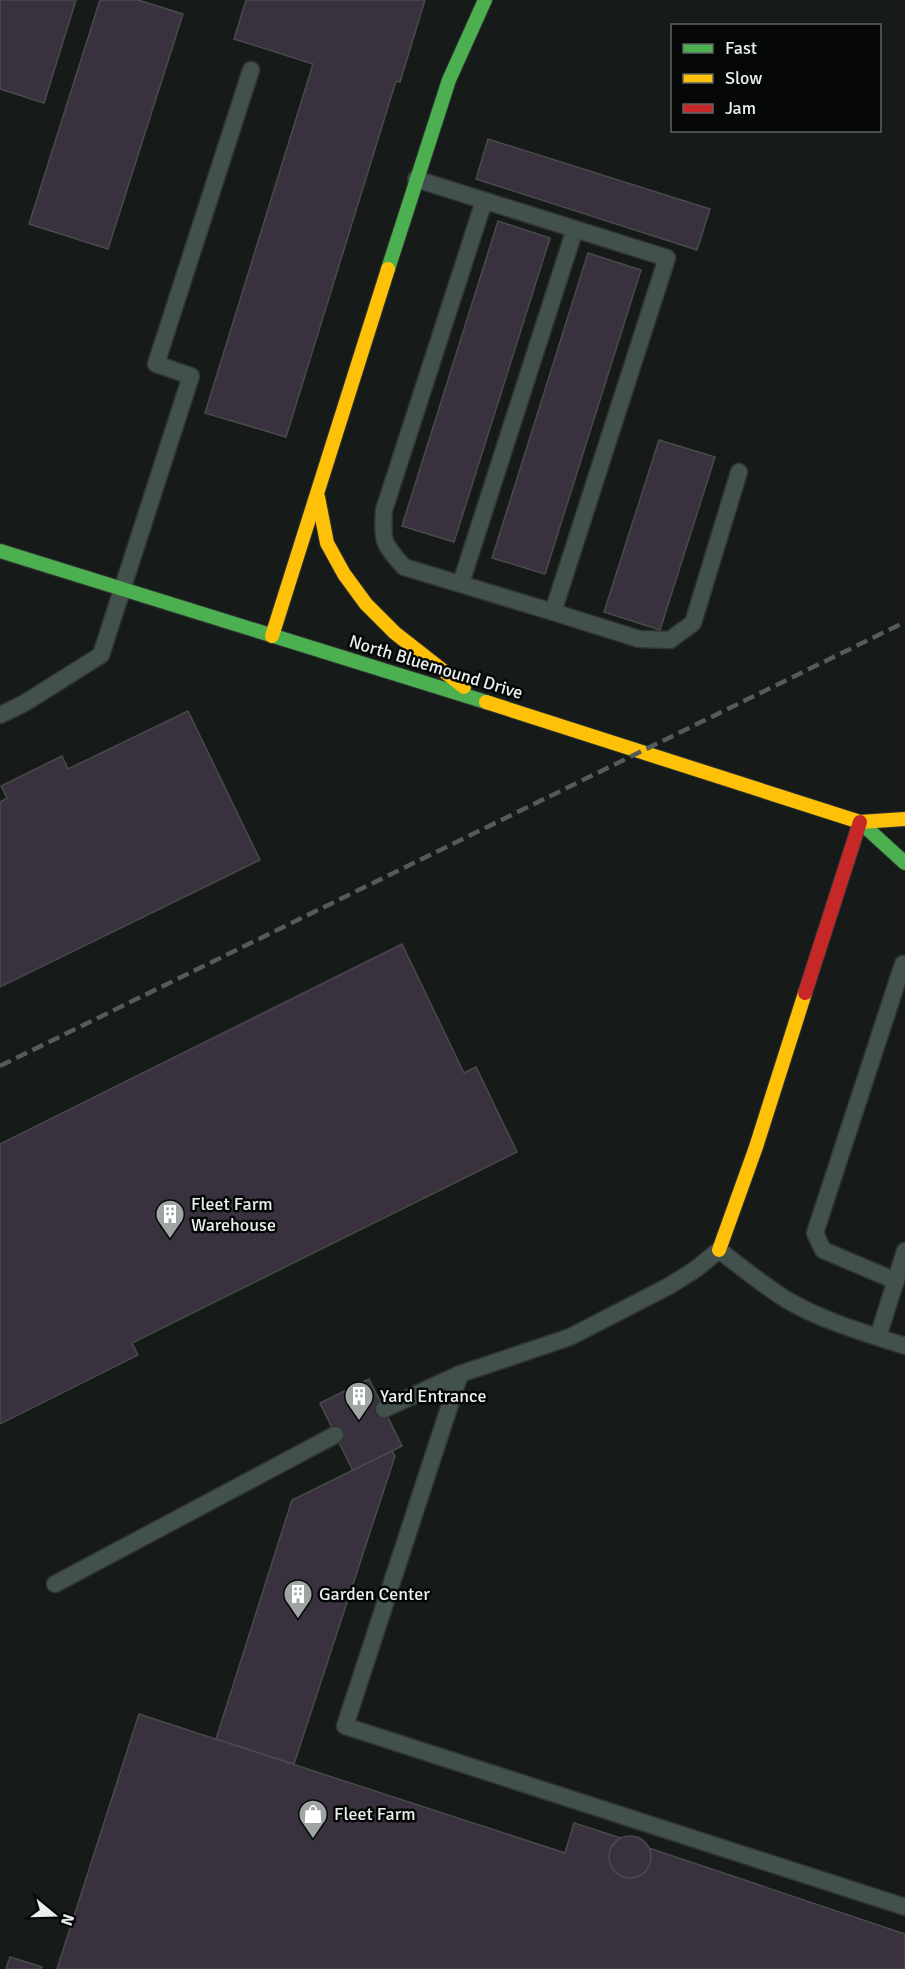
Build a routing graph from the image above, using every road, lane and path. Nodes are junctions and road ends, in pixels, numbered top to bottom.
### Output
1 (485, 0) edge
2 (251, 70) dead end
3 (416, 179) junction
4 (484, 201) junction
5 (575, 229) junction
6 (739, 472) dead end
7 (317, 491) junction
8 (0, 551) edge
9 (461, 583) junction
10 (122, 589) junction
11 (553, 612) junction
12 (272, 636) junction
13 (479, 700) junction
14 (0, 715) edge
15 (905, 819) edge
16 (860, 822) junction
17 (905, 863) edge
18 (905, 964) edge
19 (719, 1250) junction
20 (905, 1251) edge
21 (896, 1281) junction
22 (878, 1337) junction
23 (905, 1346) edge
24 (460, 1374) junction
25 (384, 1409) dead end
26 (335, 1435) dead end
27 (55, 1584) dead end
28 (905, 1907) edge

1 - 3 main road
2 - 10 lane
3 - 4 lane
3 - 7 main road
4 - 5 lane
4 - 9 lane
5 - 9 lane
5 - 11 lane
6 - 11 lane
7 - 12 main road
7 - 13 main road
8 - 10 main road, North Bluemound Drive
9 - 11 lane
10 - 12 main road, North Bluemound Drive
10 - 14 lane
12 - 13 main road, North Bluemound Drive
13 - 16 main road, North Bluemound Drive
15 - 16 main road, North Bluemound Drive
16 - 17 main road, North Bluemound Drive
16 - 19 main road
18 - 21 lane
19 - 22 lane
19 - 24 lane
20 - 21 lane
21 - 22 lane
22 - 23 lane
24 - 25 lane
24 - 28 lane
26 - 27 lane

